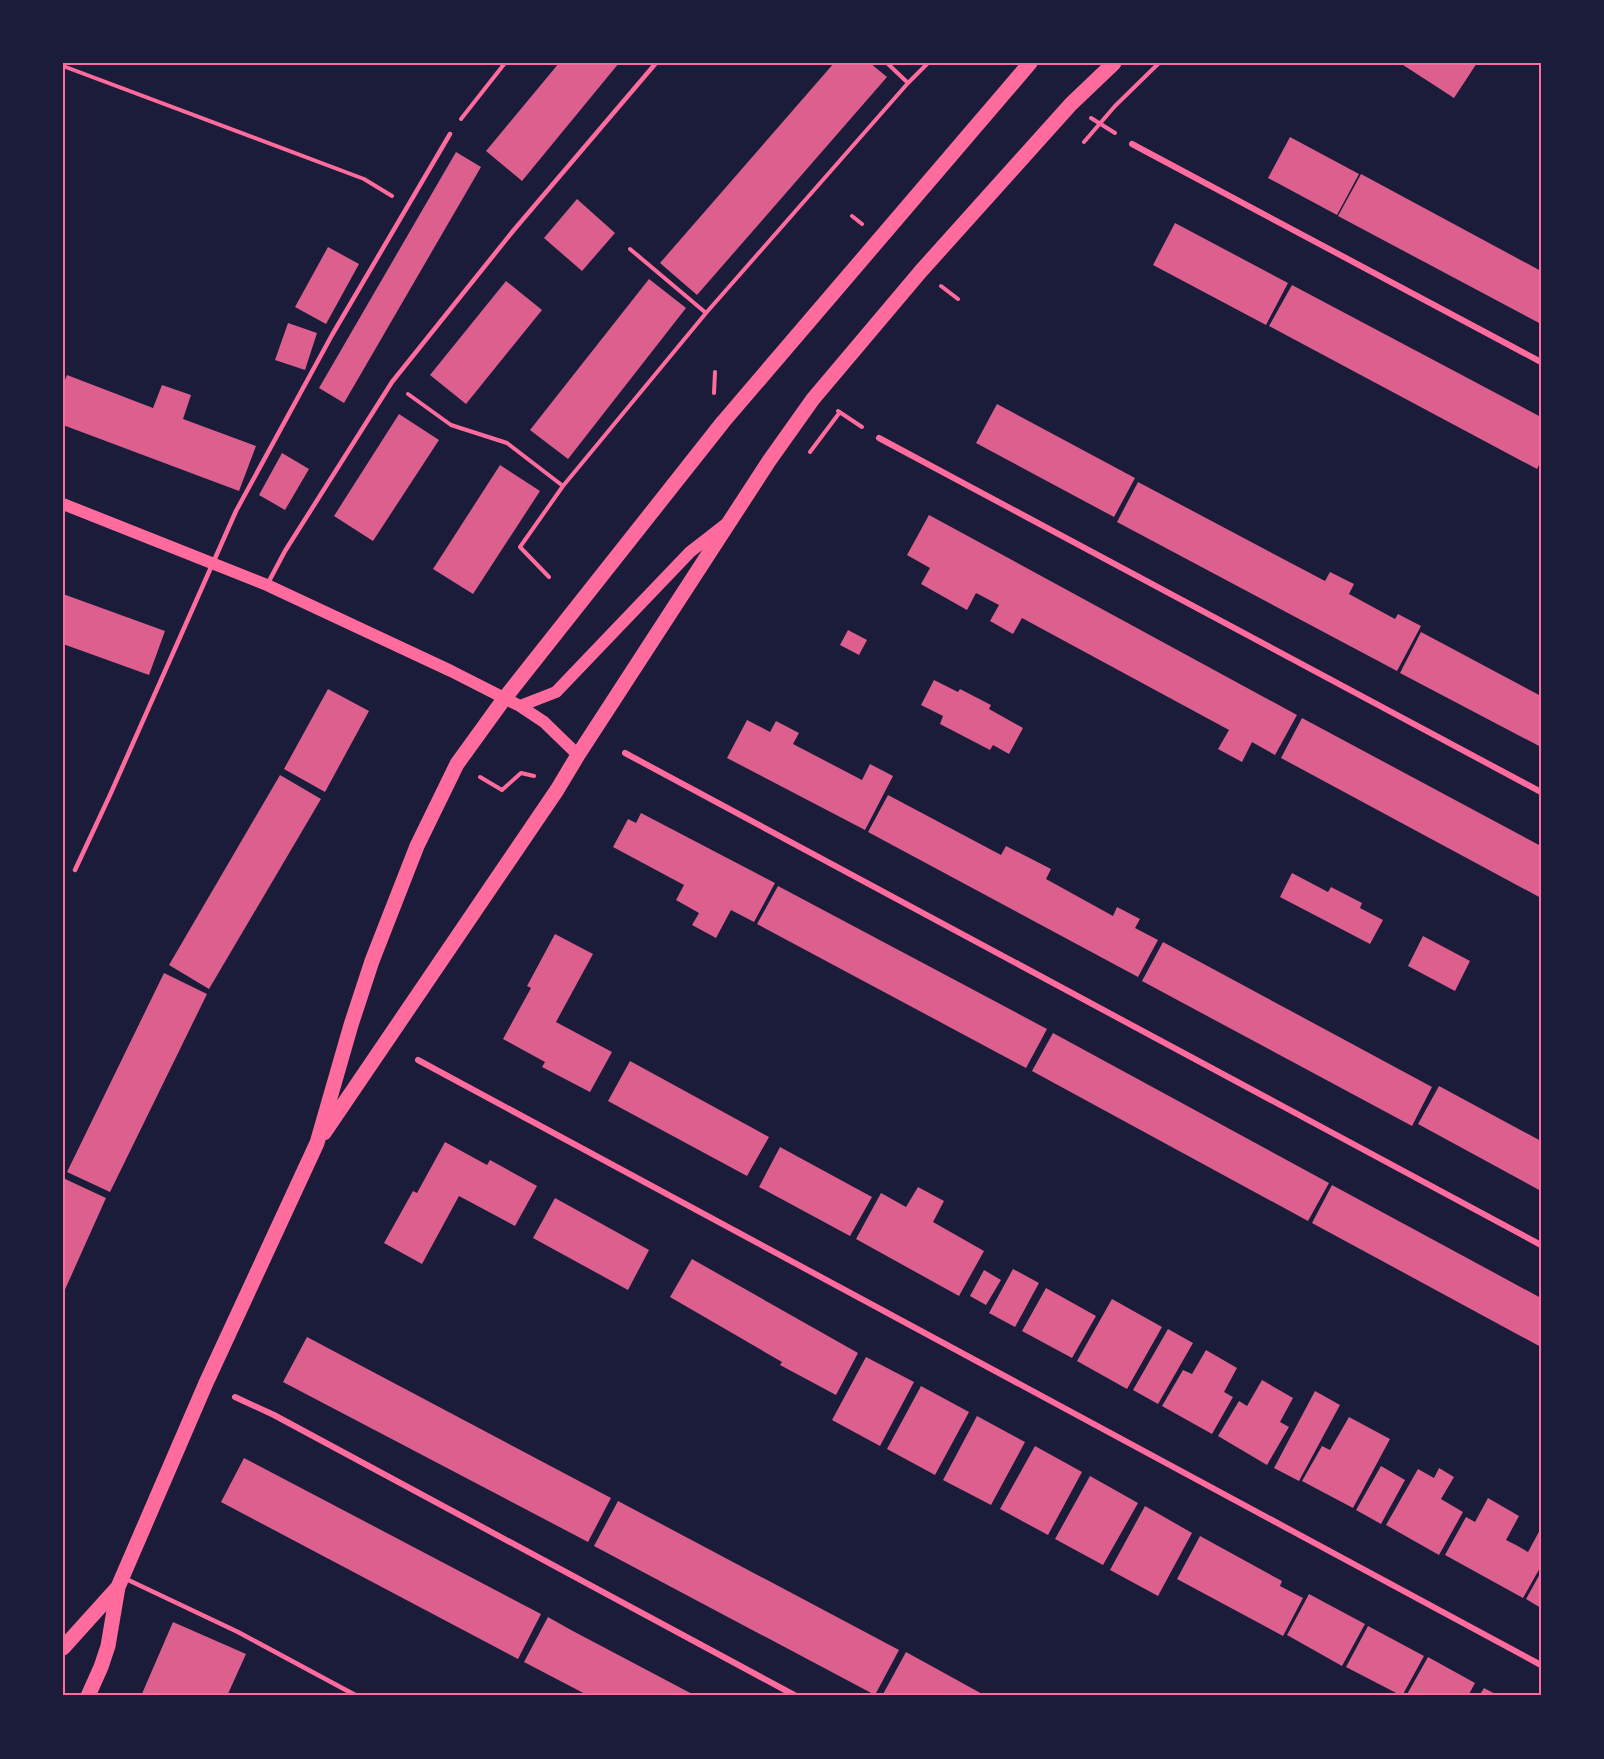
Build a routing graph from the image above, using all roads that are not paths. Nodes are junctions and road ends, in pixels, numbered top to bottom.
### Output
1 (656, 63) edge
2 (1030, 63) edge
3 (1114, 63) edge
4 (450, 134) road end
5 (1132, 144) dead end
6 (1541, 362) edge
7 (879, 438) dead end
8 (63, 504) edge
9 (730, 521) junction
10 (212, 562) junction
11 (267, 585) junction
12 (504, 699) junction
13 (520, 706) junction
14 (625, 753) dead end
15 (578, 755) junction
16 (1541, 792) edge
17 (75, 870) dead end
18 (418, 1060) dead end
19 (317, 1143) junction
20 (1541, 1245) edge
21 (235, 1397) dead end
22 (120, 1582) junction
23 (63, 1648) edge
24 (1541, 1665) edge
25 (88, 1696) edge
26 (357, 1696) edge
27 (796, 1696) edge

1 - 11 lane
2 - 12 main road
3 - 9 main road
4 - 10 lane
5 - 6 street
7 - 16 street
8 - 10 main road
9 - 13 main road
9 - 15 main road
10 - 11 main road
10 - 17 lane
11 - 12 main road
12 - 13 main road
12 - 19 main road
13 - 15 main road
14 - 20 street
15 - 19 main road
18 - 24 street
19 - 22 main road
21 - 27 street
22 - 23 main road
22 - 25 main road
22 - 26 lane

